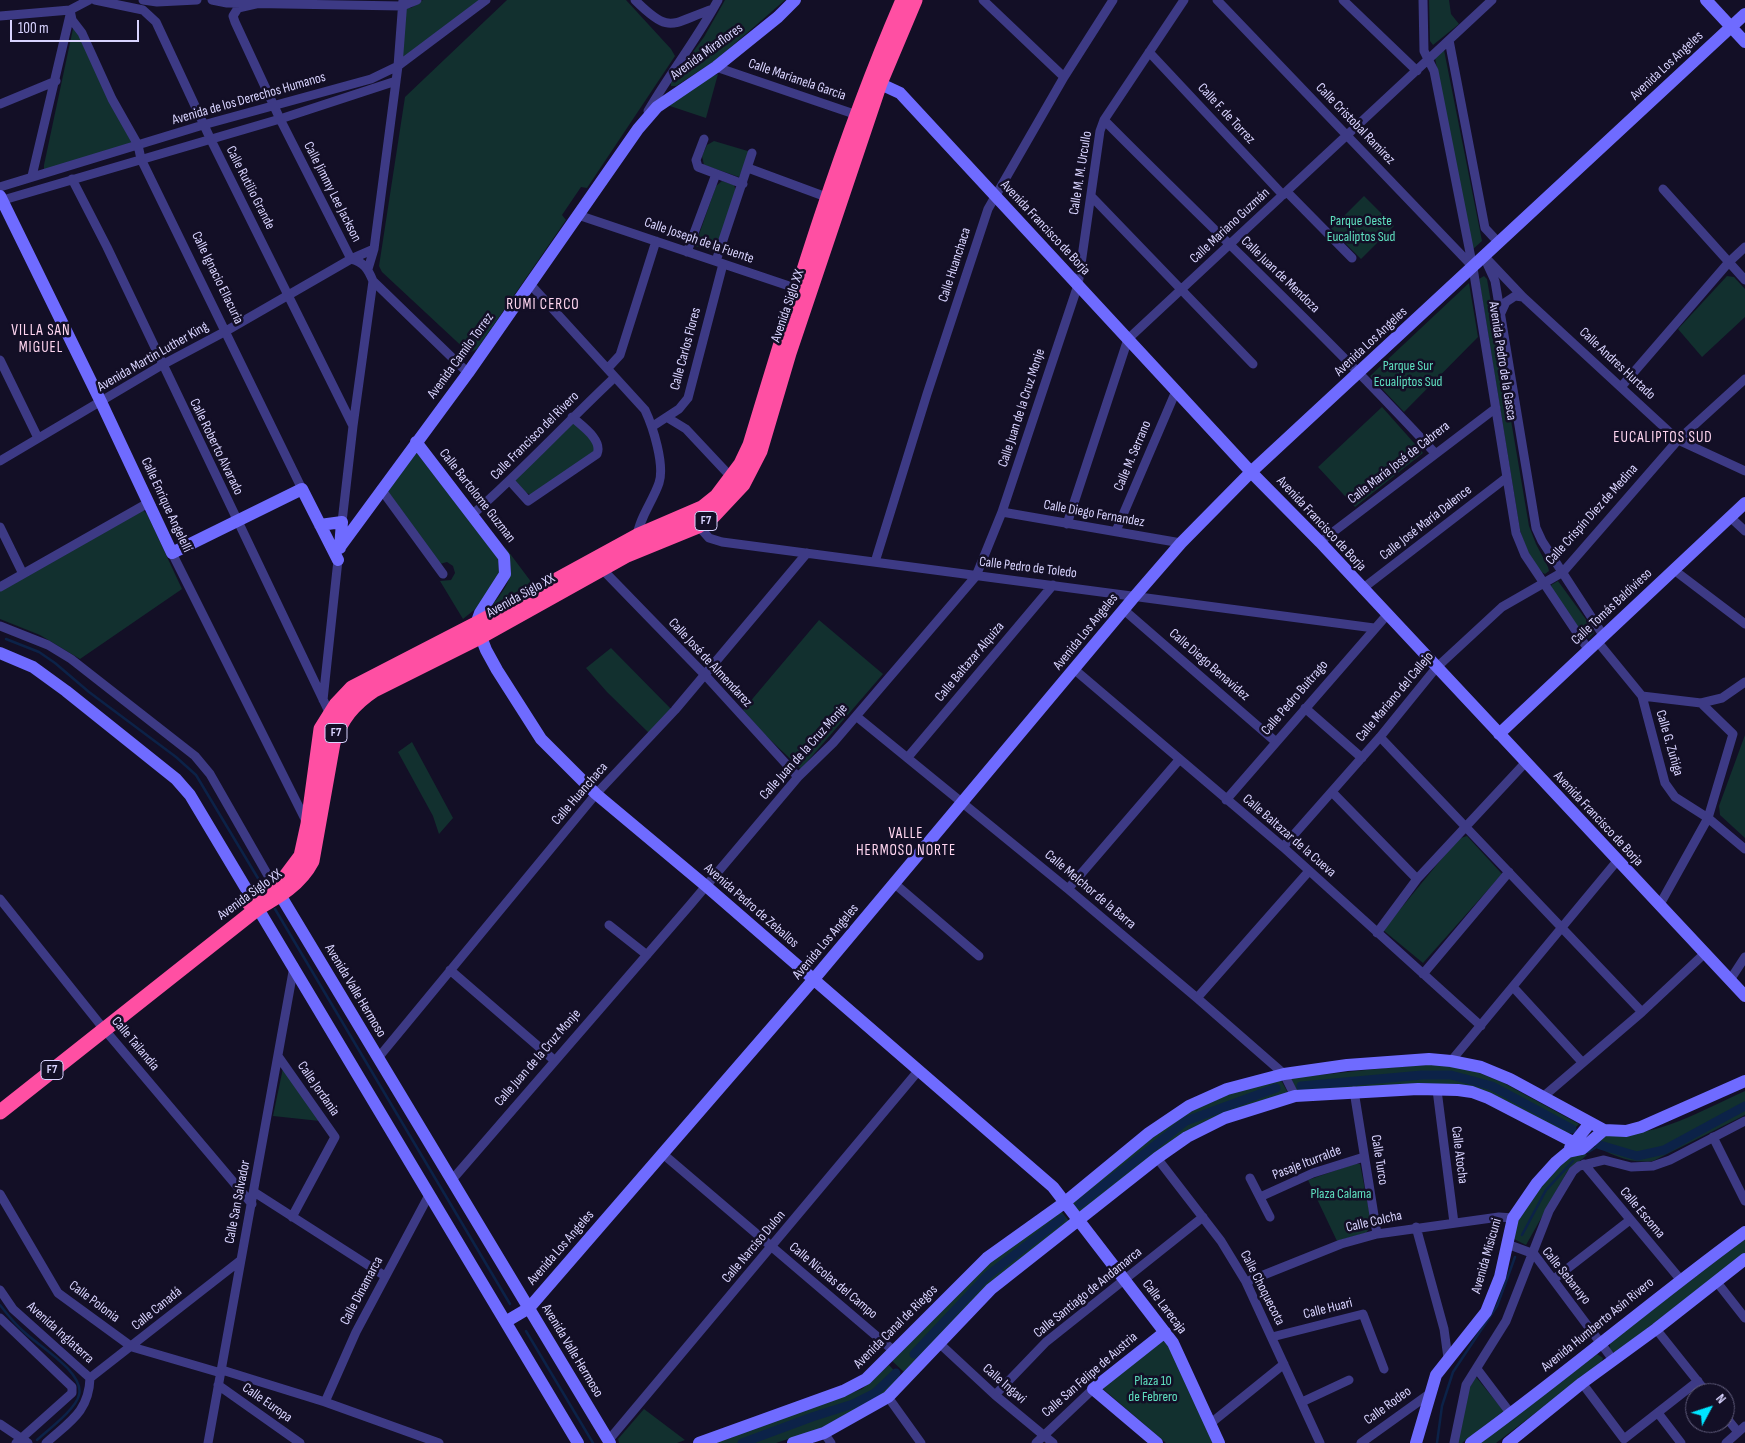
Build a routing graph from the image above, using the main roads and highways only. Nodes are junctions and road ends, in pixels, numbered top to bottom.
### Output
1 (903, 0) edge
2 (915, 0) edge
3 (875, 81) junction
4 (863, 117) junction
5 (804, 291) junction
6 (694, 520) junction
7 (638, 543) junction
8 (478, 630) junction
9 (331, 712) junction
10 (277, 890) junction
11 (102, 1025) junction
12 (0, 1100) edge
13 (0, 1112) edge

1 - 3 highway, Avenida Siglo XX
2 - 3 highway, Avenida Siglo XX
3 - 4 highway, Avenida Siglo XX / F7
4 - 5 highway, Avenida Siglo XX / F7
4 - 5 highway, Avenida Siglo XX / F7
5 - 6 highway, Avenida Siglo XX / F7
5 - 6 highway, Avenida Siglo XX / F7
6 - 7 highway, Avenida Siglo XX / F7
7 - 8 highway, Avenida Siglo XX / F7
7 - 8 highway, Avenida Siglo XX / F7
8 - 9 highway, Avenida Siglo XX / F7
9 - 10 highway, Avenida Siglo XX / F7
9 - 10 highway, Avenida Siglo XX / F7
10 - 11 highway, Avenida Siglo XX / F7
11 - 12 highway, Avenida Siglo XX / F7
11 - 13 highway, Avenida Siglo XX / F7

